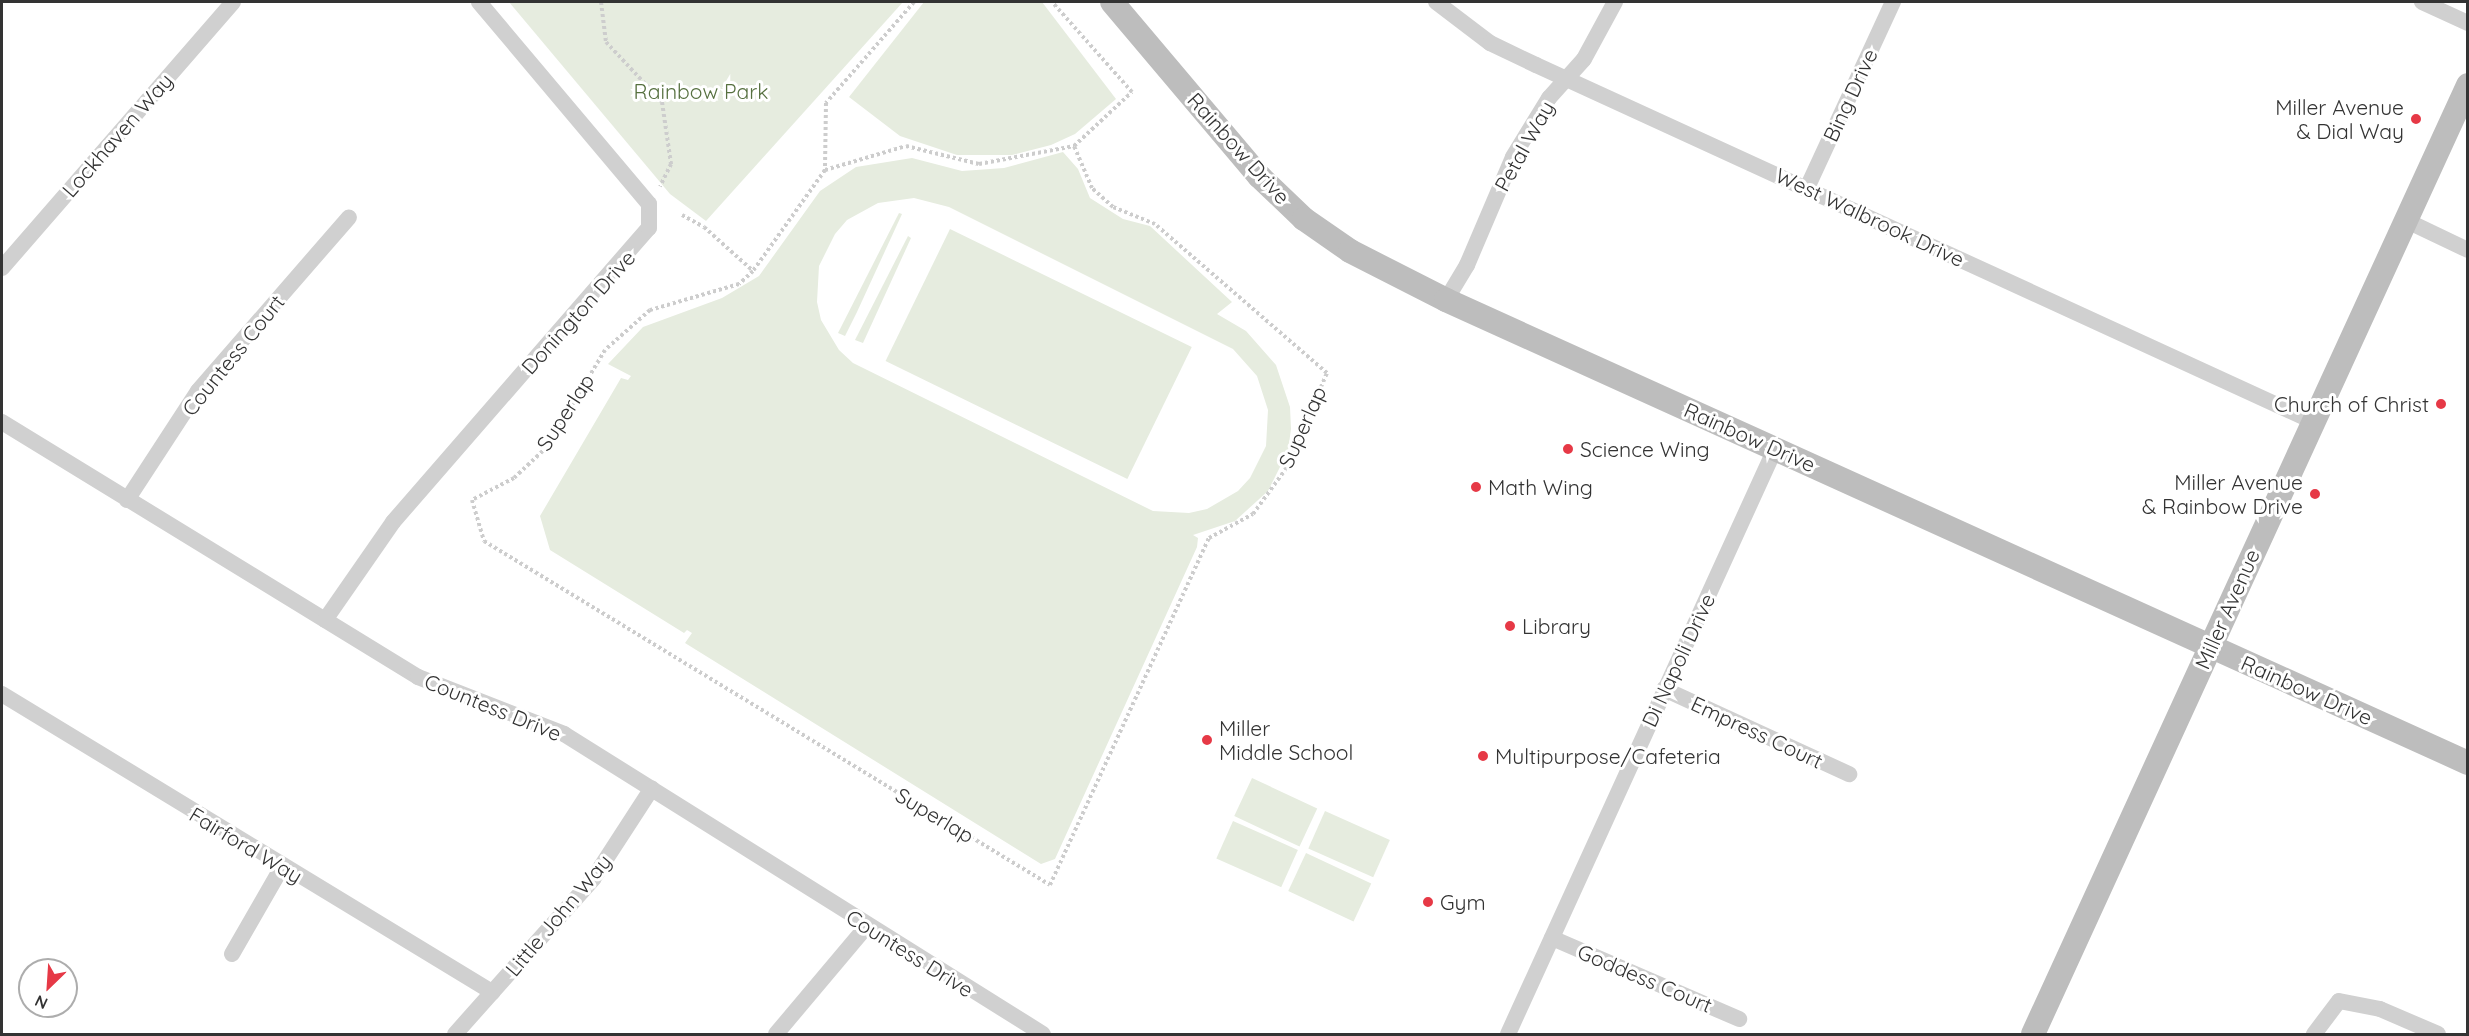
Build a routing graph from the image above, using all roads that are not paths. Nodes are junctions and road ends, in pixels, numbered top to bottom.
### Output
1 (233, 2) edge
2 (479, 2) edge
3 (1112, 2) edge
4 (1436, 2) edge
5 (1615, 2) edge
6 (1893, 2) edge
7 (2422, 2) edge
8 (2468, 23) edge
9 (1566, 79) junction
10 (2468, 85) edge
11 (1807, 188) junction
12 (349, 217) dead end
13 (2405, 220) junction
14 (2468, 250) edge
15 (2, 268) edge
16 (1446, 300) junction
17 (2312, 421) junction
18 (2, 422) edge
19 (1775, 449) junction
20 (127, 500) junction
21 (325, 620) junction
22 (2210, 646) junction
23 (1664, 689) junction
24 (2, 694) edge
25 (2468, 763) edge
26 (1849, 774) dead end
27 (652, 788) junction
28 (282, 867) junction
29 (867, 926) junction
30 (1552, 938) junction
31 (232, 954) dead end
32 (492, 992) junction
33 (1739, 1019) dead end
34 (455, 1035) edge
35 (776, 1035) edge
36 (1042, 1035) edge
37 (1508, 1035) edge
38 (2033, 1035) edge
39 (2314, 1035) edge
40 (2438, 1035) edge

1 - 15 street, Lockhaven Way
2 - 21 street, Donington Drive
3 - 16 street, Rainbow Drive
4 - 9 street, West Walbrook Drive
5 - 9 street, Petal Way
6 - 11 street, Bing Drive
7 - 8 street
9 - 11 street, West Walbrook Drive
9 - 16 street, Petal Way
10 - 13 street, Miller Avenue
11 - 17 street, West Walbrook Drive
12 - 20 street, Countess Court
13 - 14 street
13 - 17 street, Miller Avenue
16 - 19 street, Rainbow Drive
17 - 22 street, Miller Avenue
18 - 20 street, Countess Drive
19 - 22 street, Rainbow Drive
19 - 23 street, Di Napoli Drive
20 - 21 street, Countess Drive
21 - 27 street, Countess Drive
22 - 25 street, Rainbow Drive
22 - 38 street, Miller Avenue
23 - 26 street, Empress Court
23 - 30 street, Di Napoli Drive
24 - 28 street, Fairford Way
27 - 29 street, Countess Drive
27 - 32 street, Little John Way
28 - 31 street
28 - 32 street, Fairford Way
29 - 35 street
29 - 36 street, Countess Drive
30 - 33 street, Goddess Court
30 - 37 street, Di Napoli Drive
32 - 34 street, Little John Way
39 - 40 street

